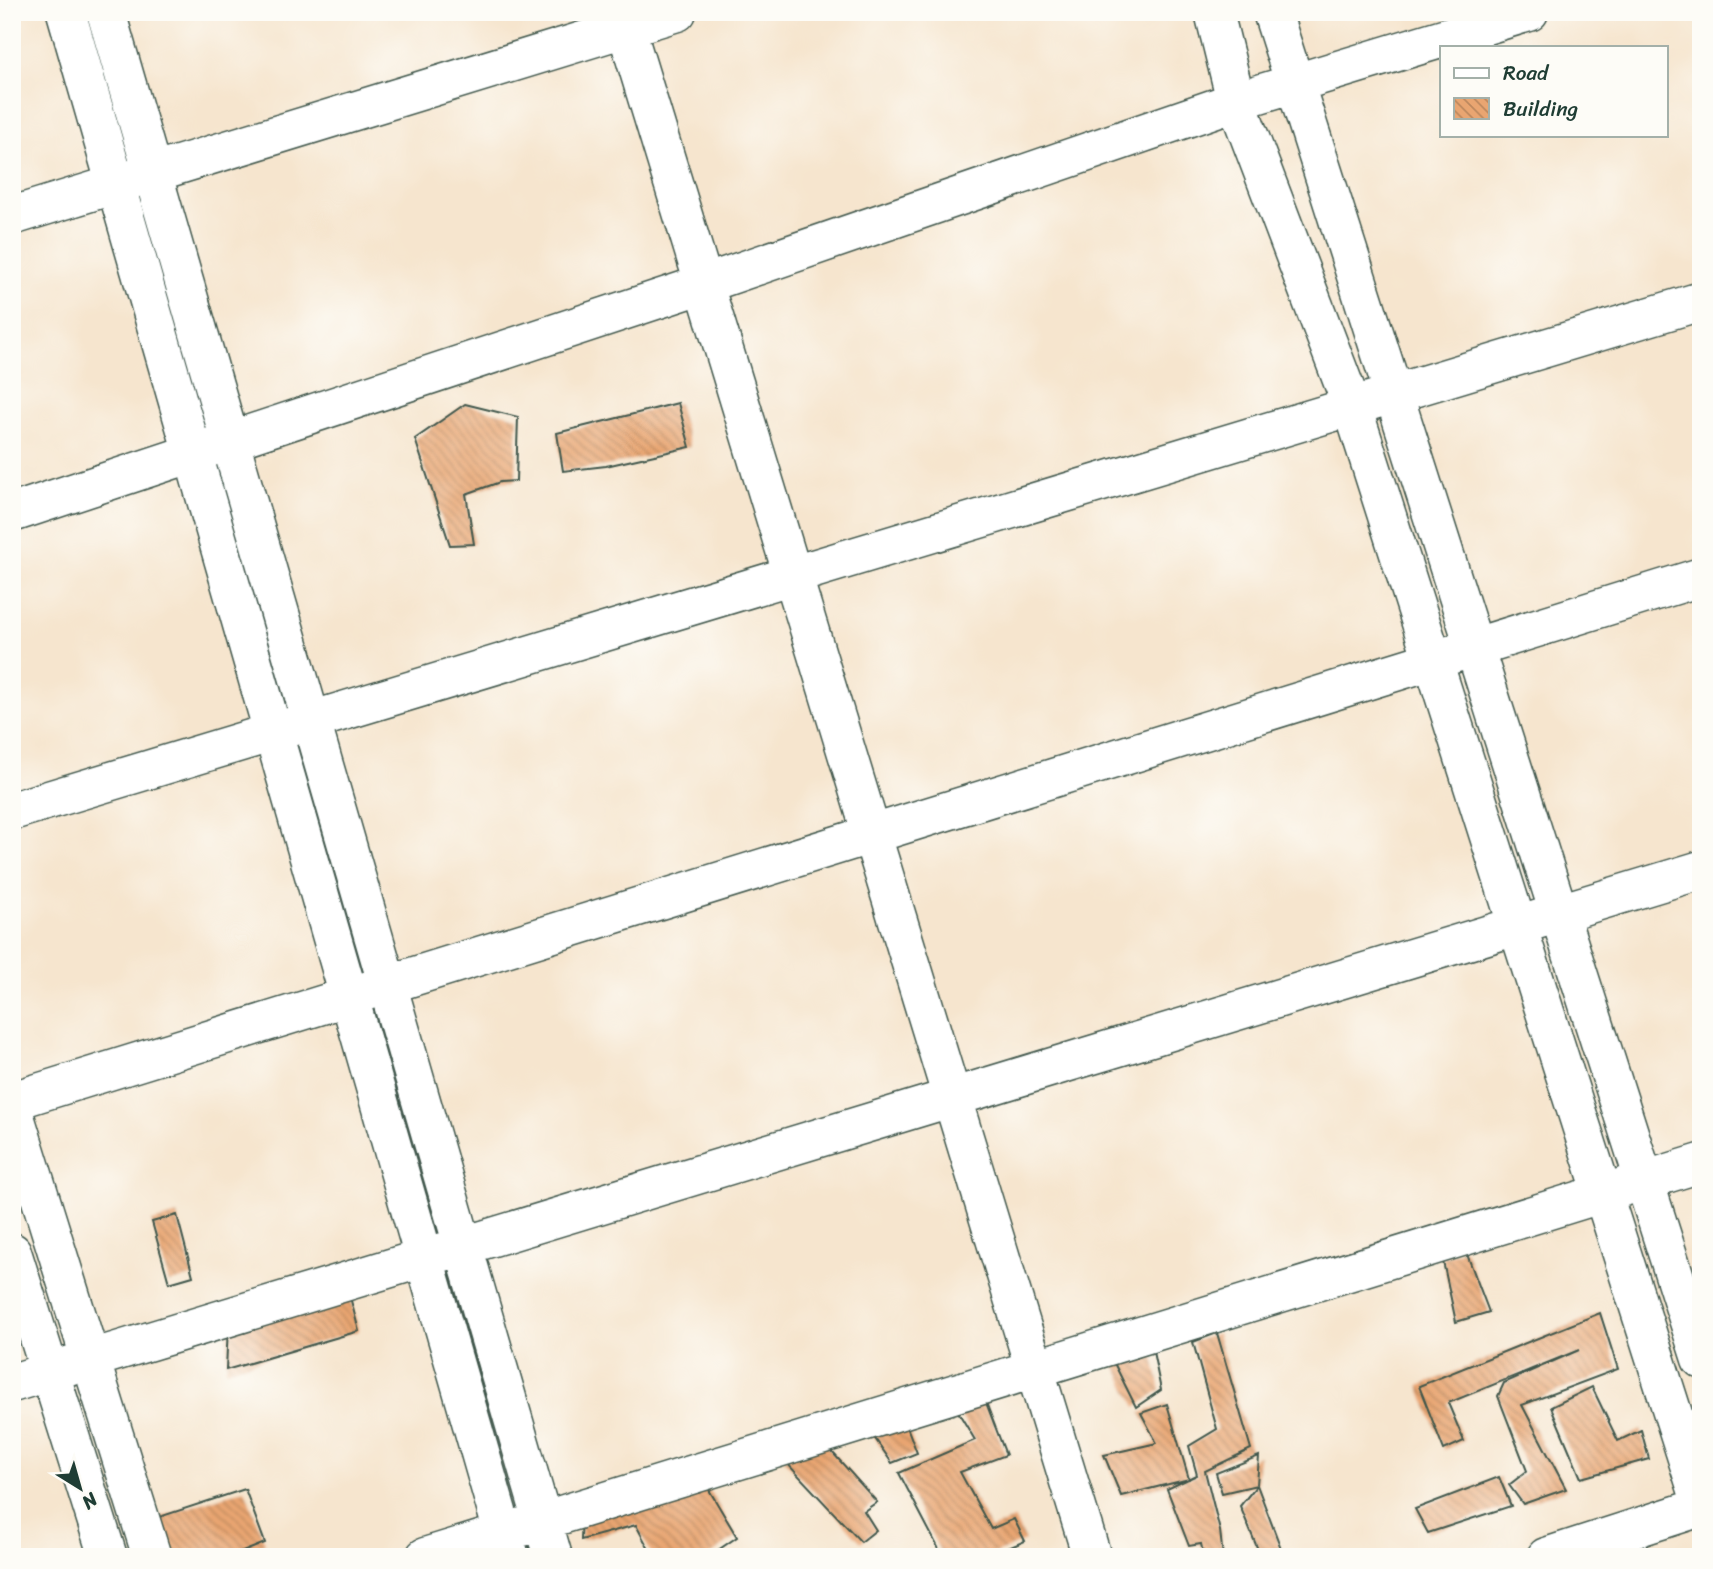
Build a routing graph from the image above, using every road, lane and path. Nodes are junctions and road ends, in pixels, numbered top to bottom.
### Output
1 (66, 12) edge
2 (106, 12) edge
3 (677, 12) edge
4 (1214, 12) edge
5 (1272, 12) edge
6 (1529, 12) edge
7 (624, 20) edge
8 (1294, 84) junction
9 (1236, 101) junction
10 (133, 179) junction
11 (12, 216) edge
12 (704, 285) junction
13 (1701, 301) edge
14 (1393, 394) junction
15 (1352, 407) junction
16 (231, 442) junction
17 (193, 454) junction
18 (12, 513) edge
19 (793, 575) junction
20 (1701, 577) edge
21 (1474, 648) junction
22 (1433, 660) junction
23 (311, 721) junction
24 (273, 732) junction
25 (12, 811) edge
26 (872, 835) junction
27 (1701, 870) edge
28 (1559, 913) junction
29 (1517, 926) junction
30 (388, 985) junction
31 (349, 997) junction
32 (952, 1097) junction
33 (12, 1101) edge
34 (12, 1107) edge
35 (1701, 1163) edge
36 (1644, 1181) junction
37 (1602, 1193) junction
38 (463, 1246) junction
39 (12, 1252) edge
40 (424, 1257) junction
41 (90, 1358) junction
42 (1701, 1359) edge
43 (1035, 1368) junction
44 (50, 1371) junction
45 (12, 1383) edge
46 (1701, 1504) edge
47 (543, 1520) junction
48 (507, 1545) edge
49 (108, 1557) edge
50 (152, 1557) edge
51 (425, 1557) edge
52 (553, 1557) edge
53 (1092, 1557) edge
54 (1546, 1557) edge

1 - 10 street
2 - 10 street
3 - 7 street
4 - 9 street
5 - 8 street
6 - 8 street
7 - 10 street
7 - 12 street
8 - 9 street
8 - 14 street
9 - 12 street
9 - 15 street
10 - 11 street
10 - 16 street
10 - 17 street
12 - 16 street
12 - 19 street
13 - 14 street
14 - 15 street
14 - 21 street
15 - 19 street
15 - 22 street
16 - 17 street
16 - 23 street
17 - 18 street
17 - 24 street
19 - 23 street
19 - 26 street
20 - 21 street
21 - 22 street
21 - 28 street
22 - 26 street
22 - 29 street
23 - 24 street
23 - 30 street
24 - 25 street
24 - 31 street
26 - 30 street
26 - 32 street
27 - 28 street
28 - 29 street
28 - 36 street
29 - 32 street
29 - 37 street
30 - 31 street
30 - 38 street
31 - 33 street
31 - 40 street
32 - 38 street
32 - 43 street
34 - 41 street
35 - 36 street
36 - 37 street
36 - 42 street
37 - 43 street
37 - 46 street
38 - 40 street
38 - 47 street
39 - 44 street
40 - 41 street
40 - 48 street
41 - 44 street
41 - 50 street
43 - 47 street
43 - 53 street
44 - 45 street
44 - 49 street
46 - 54 street
47 - 48 street
47 - 52 street
48 - 51 street

